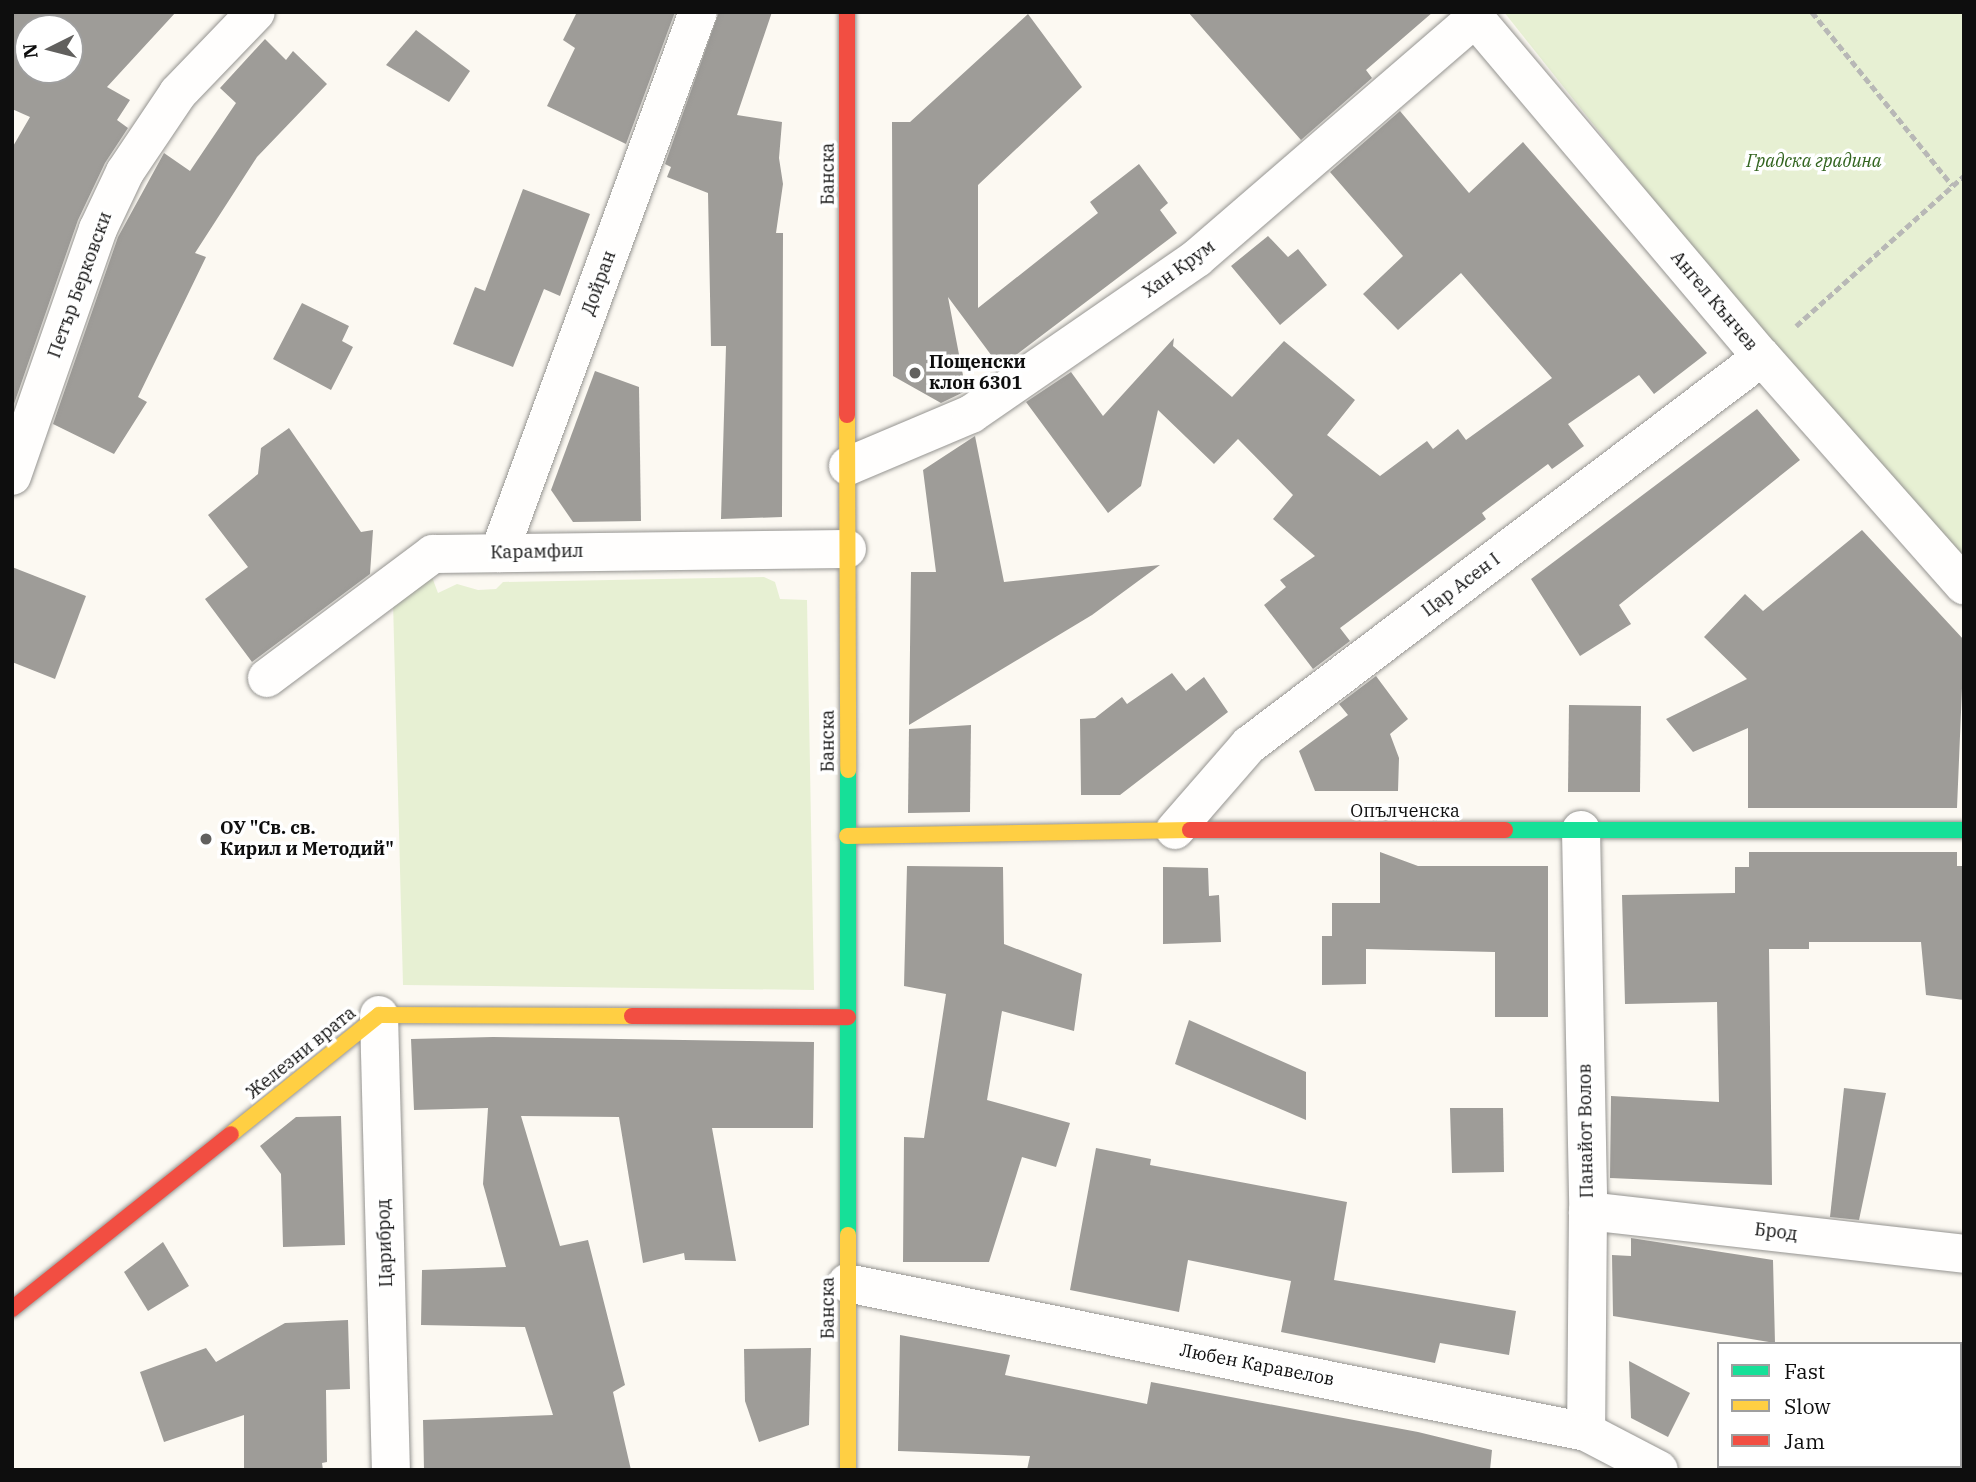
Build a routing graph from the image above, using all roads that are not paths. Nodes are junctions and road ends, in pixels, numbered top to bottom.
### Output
1 (256, 12) edge
2 (698, 12) edge
3 (847, 12) edge
4 (1473, 15) edge
5 (1762, 357) junction
6 (848, 466) junction
7 (12, 476) edge
8 (847, 549) junction
9 (499, 553) junction
10 (1964, 585) edge
11 (267, 678) dead end
12 (1175, 830) junction
13 (1581, 830) junction
14 (1964, 830) edge
15 (847, 835) junction
16 (379, 1015) junction
17 (848, 1017) junction
18 (1588, 1211) junction
19 (1964, 1254) edge
20 (847, 1283) junction
21 (12, 1309) edge
22 (1586, 1432) junction
23 (391, 1470) edge
24 (848, 1470) edge
25 (1659, 1470) edge

1 - 7 street, Петър Берковски
2 - 9 street, Дойран
3 - 6 street, Банска
4 - 5 street, Ангел Кънчев
4 - 6 street, Хан Крум
5 - 10 street, Ангел Кънчев
5 - 12 street, Цар Асен I
6 - 8 street, Банска
8 - 9 street, Карамфил
8 - 15 street, Банска
9 - 11 street, Карамфил
12 - 13 street, Опълченска
12 - 15 street, Опълченска
13 - 14 street, Опълченска
13 - 18 street, Панайот Волов
15 - 17 street, Банска
16 - 17 street, Железни врата
16 - 21 street, Железни врата
16 - 23 street, Цариброд
17 - 20 street, Банска
18 - 19 street, Брод
18 - 22 street, Панайот Волов
20 - 22 street, Любен Каравелов
20 - 24 street, Банска
22 - 25 street, Любен Каравелов

